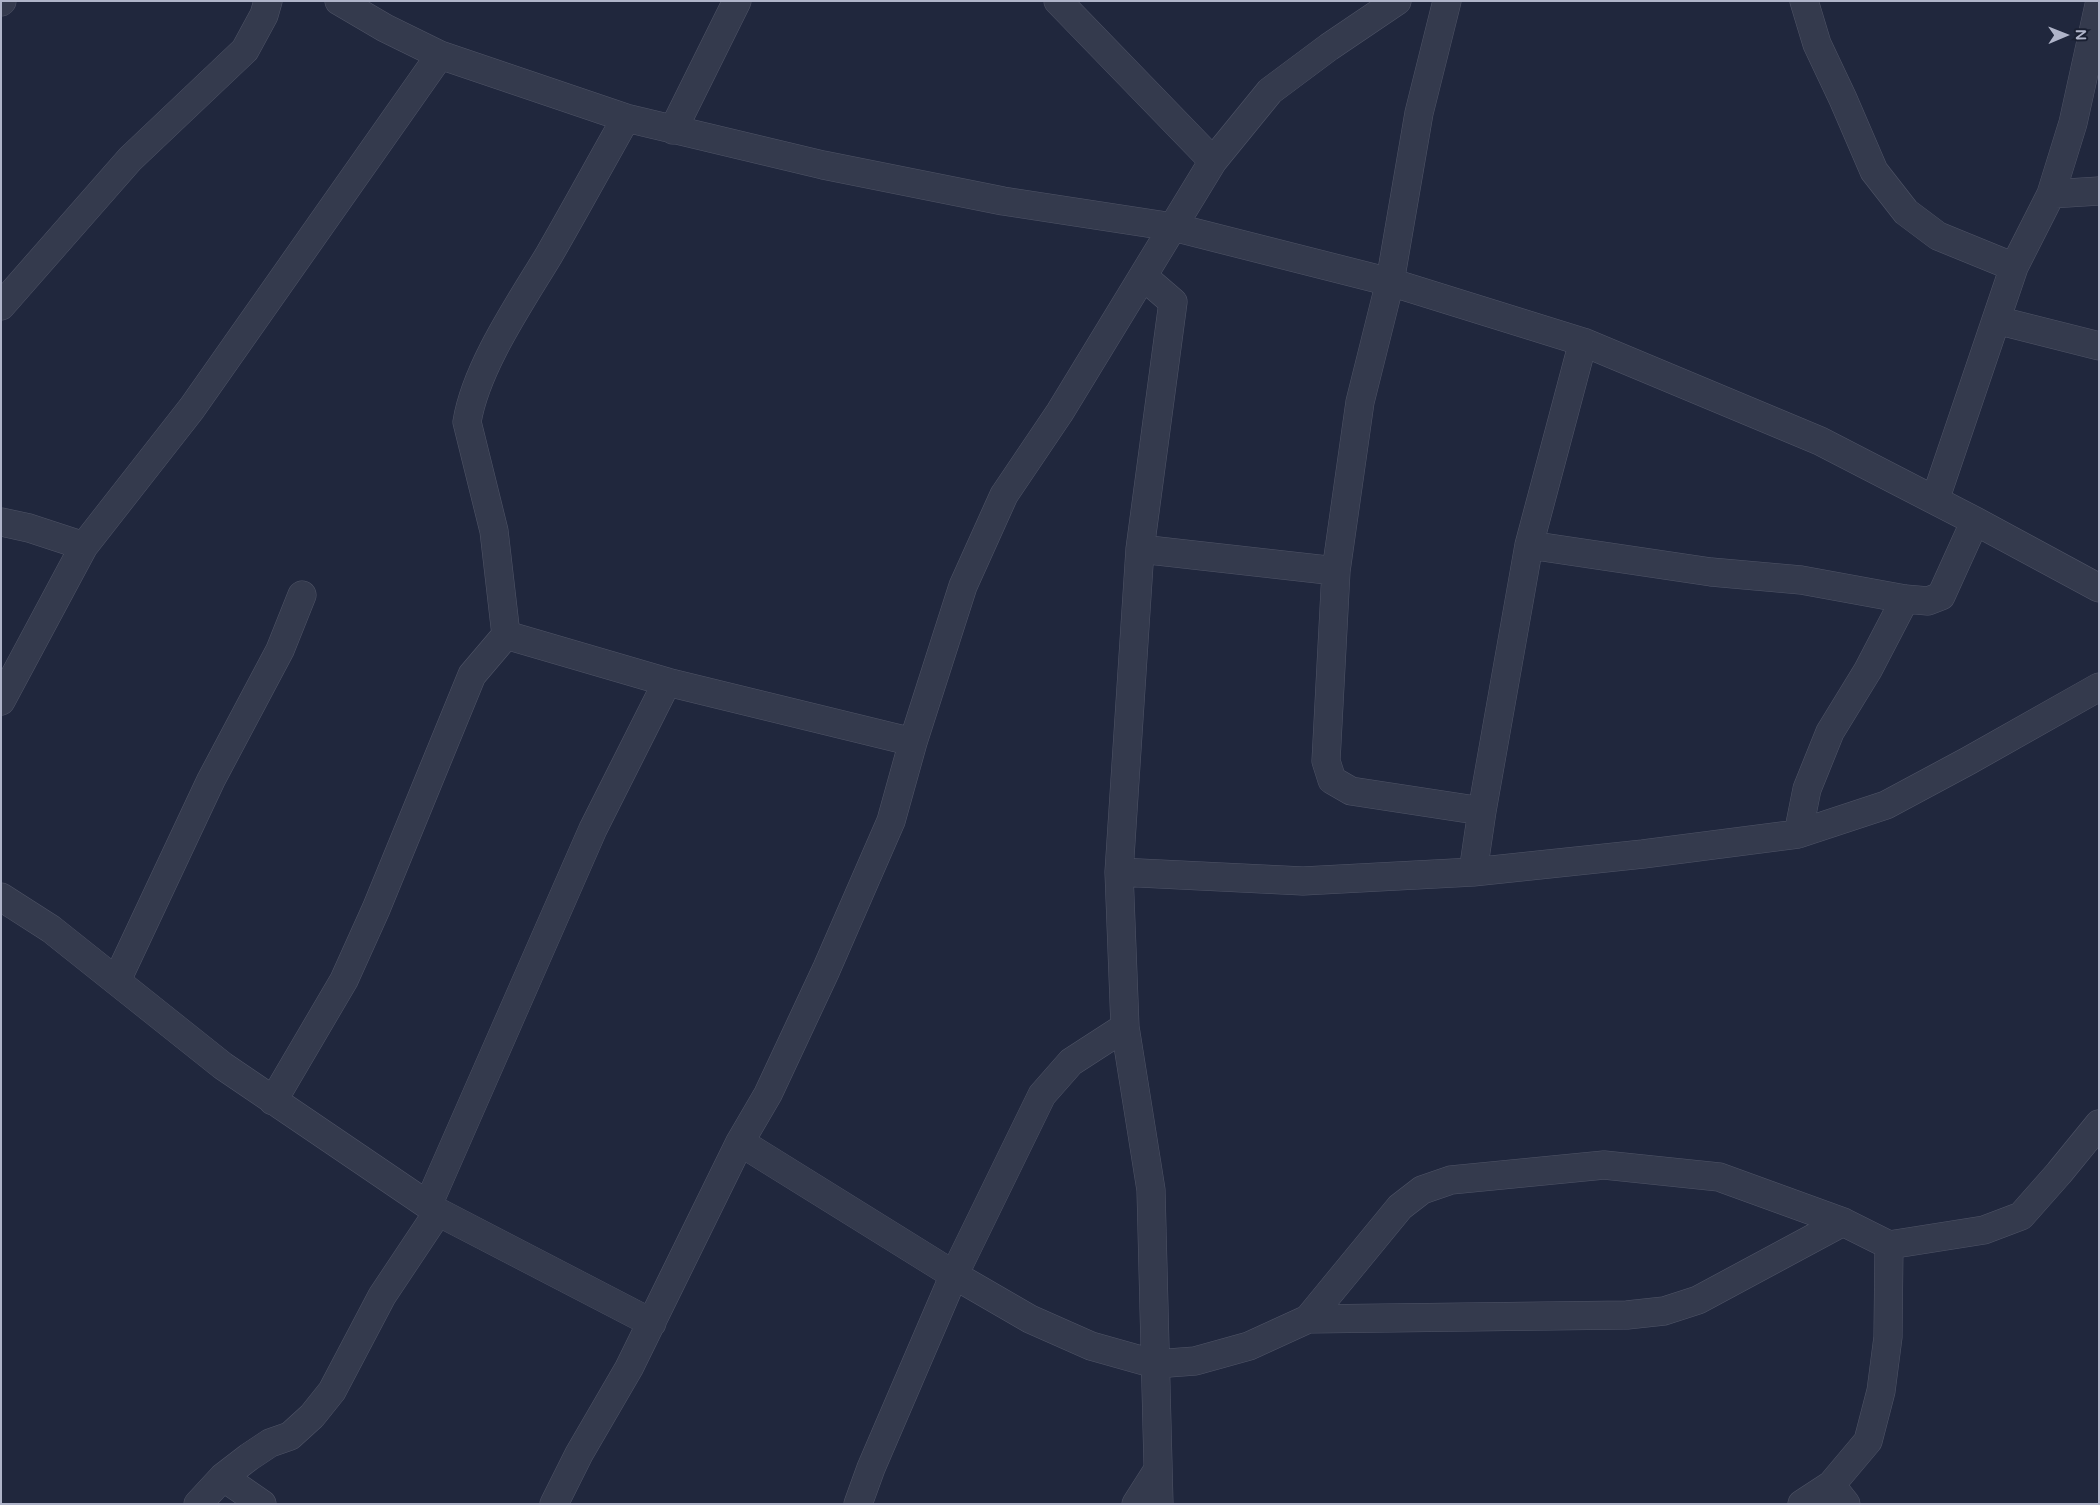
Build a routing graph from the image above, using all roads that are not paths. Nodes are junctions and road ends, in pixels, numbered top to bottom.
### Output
1 (268, 1) edge
2 (339, 1) edge
3 (737, 1) edge
4 (1058, 1) edge
5 (1397, 1) edge
6 (1446, 1) edge
7 (1804, 1) edge
8 (2099, 4) edge
9 (440, 55) junction
10 (626, 118) junction
11 (673, 130) junction
12 (1213, 161) junction
13 (2099, 191) edge
14 (2051, 194) junction
15 (1173, 227) junction
16 (2014, 267) junction
17 (1144, 277) junction
18 (1390, 282) junction
19 (1, 306) edge
20 (1996, 320) junction
21 (1583, 342) junction
22 (2099, 346) edge
23 (1935, 500) junction
24 (1975, 521) junction
25 (1, 522) edge
26 (84, 546) junction
27 (1529, 546) junction
28 (1140, 549) junction
29 (1336, 571) junction
30 (2099, 588) edge
31 (302, 595) dead end
32 (1905, 599) junction
33 (506, 635) junction
34 (667, 682) junction
35 (2099, 687) edge
36 (1, 700) edge
37 (914, 742) junction
38 (1482, 811) junction
39 (1798, 834) junction
40 (1119, 872) junction
41 (1473, 872) junction
42 (1, 897) edge
43 (117, 980) junction
44 (1125, 1027) junction
45 (274, 1100) junction
46 (2099, 1124) edge
47 (740, 1142) junction
48 (433, 1209) junction
49 (1843, 1222) junction
50 (1889, 1245) junction
51 (954, 1275) junction
52 (1308, 1319) junction
53 (652, 1322) junction
54 (1155, 1364) junction
55 (1157, 1471) junction
56 (224, 1477) junction
57 (1838, 1494) edge
58 (198, 1504) edge
59 (262, 1504) edge
60 (554, 1504) edge
61 (858, 1504) edge
62 (1136, 1504) edge
63 (1160, 1504) edge
64 (1802, 1504) edge

1 - 19 street
2 - 9 street
3 - 11 street
4 - 12 street
5 - 12 street
6 - 18 street
7 - 16 street
8 - 14 street
9 - 10 street
9 - 26 street
10 - 11 street
10 - 33 street
11 - 15 street
12 - 15 street
13 - 14 street
14 - 16 street
15 - 17 street
15 - 18 street
16 - 20 street
17 - 28 street
17 - 37 street
18 - 21 street
18 - 29 street
20 - 22 street
20 - 23 street
21 - 23 street
21 - 27 street
23 - 24 street
24 - 30 street
24 - 32 street
25 - 26 street
26 - 36 street
27 - 32 street
27 - 38 street
28 - 29 street
28 - 40 street
29 - 38 street
31 - 43 street
32 - 39 street
33 - 34 street
33 - 45 street
34 - 37 street
34 - 48 street
35 - 39 street
37 - 47 street
38 - 41 street
39 - 41 street
40 - 41 street
40 - 44 street
42 - 43 street
43 - 45 street
44 - 51 street
44 - 54 street
45 - 48 street
46 - 50 street
47 - 51 street
47 - 53 street
48 - 53 street
48 - 56 street
49 - 50 street
49 - 52 street
49 - 52 street
50 - 57 street
51 - 54 street
51 - 61 street
52 - 54 street
53 - 60 street
54 - 55 street
55 - 62 street
55 - 63 street
56 - 58 street
56 - 59 street
57 - 64 street

